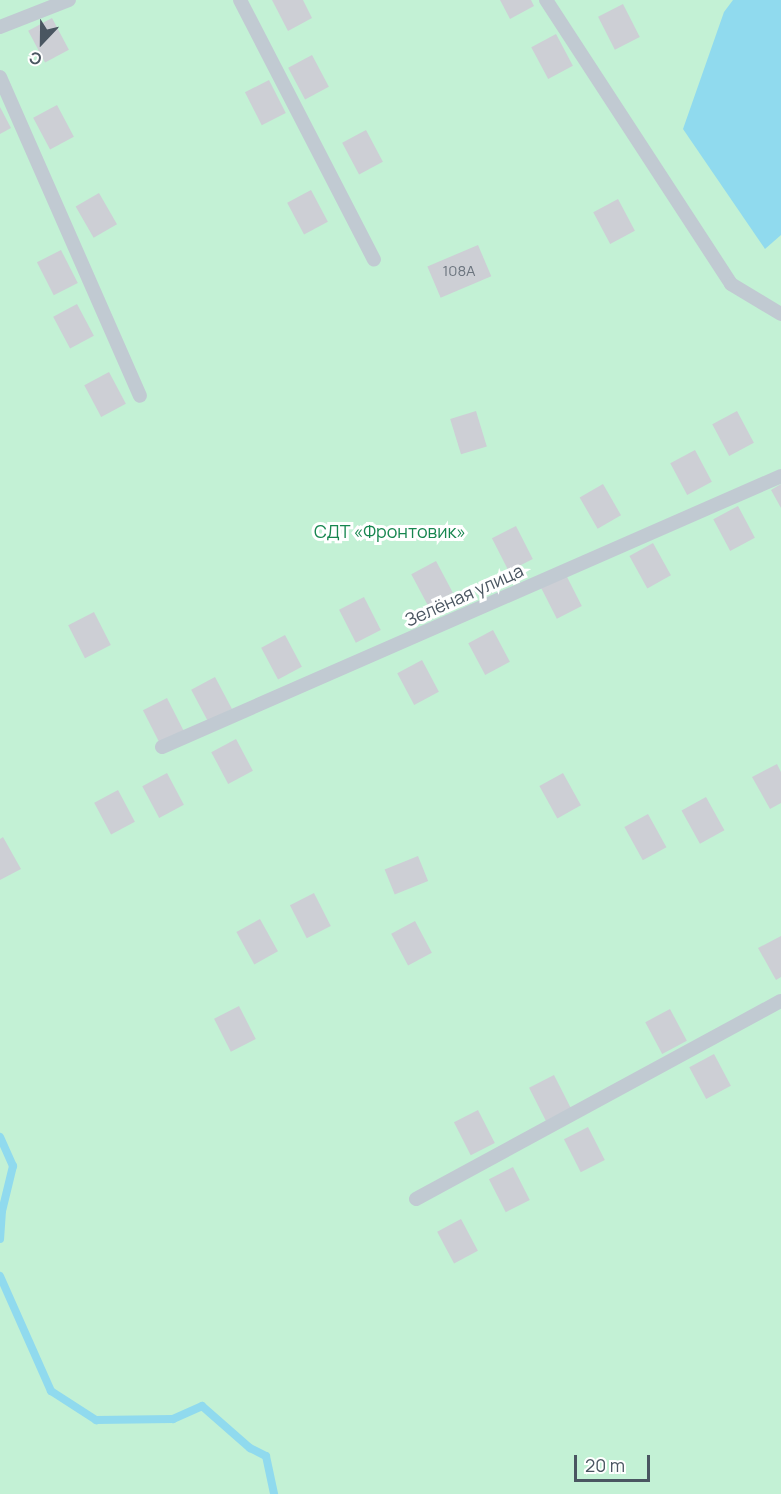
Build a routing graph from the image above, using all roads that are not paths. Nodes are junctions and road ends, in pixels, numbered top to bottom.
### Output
1 (69, 0) edge
2 (240, 0) edge
3 (546, 0) edge
4 (0, 27) edge
5 (0, 77) edge
6 (375, 260) dead end
7 (781, 314) edge
8 (140, 396) dead end
9 (781, 476) edge
10 (162, 747) dead end
11 (781, 1001) edge
12 (416, 1199) dead end

1 - 4 lane
2 - 6 lane
3 - 7 lane
5 - 8 lane
9 - 10 lane, Зелёная улица
11 - 12 lane

